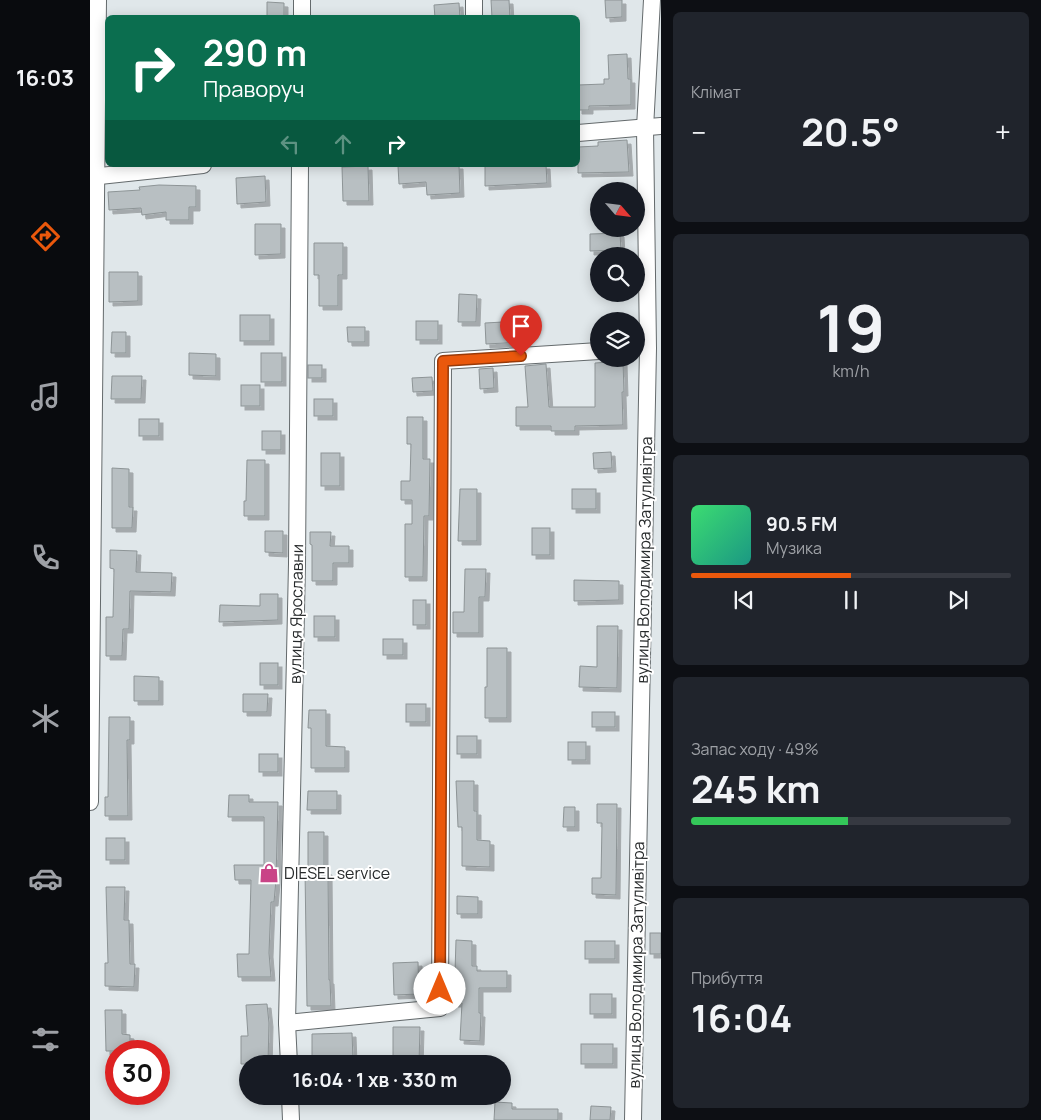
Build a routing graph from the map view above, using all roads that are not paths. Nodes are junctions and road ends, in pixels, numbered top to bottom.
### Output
1 (98, 0) edge
2 (302, 0) edge
3 (474, 0) edge
4 (652, 0) edge
5 (302, 15) edge
6 (474, 15) edge
7 (653, 127) edge
8 (580, 133) edge
9 (183, 167) edge
10 (300, 167) edge
11 (94, 176) edge
12 (644, 312) edge
13 (590, 352) edge
14 (642, 367) edge
15 (90, 802) edge
16 (287, 1024) junction
17 (289, 1055) edge
18 (290, 1105) edge
19 (291, 1120) edge
20 (633, 1120) edge

1 - 11 street
2 - 5 street
3 - 6 street
4 - 7 street, вулиця Володимира Затуливітра
7 - 8 street
7 - 12 street, вулиця Володимира Затуливітра
9 - 11 street
10 - 16 street, вулиця Ярославни
11 - 15 street
13 - 16 street
14 - 20 street, вулиця Володимира Затуливітра
16 - 17 street, вулиця Ярославни
18 - 19 street

